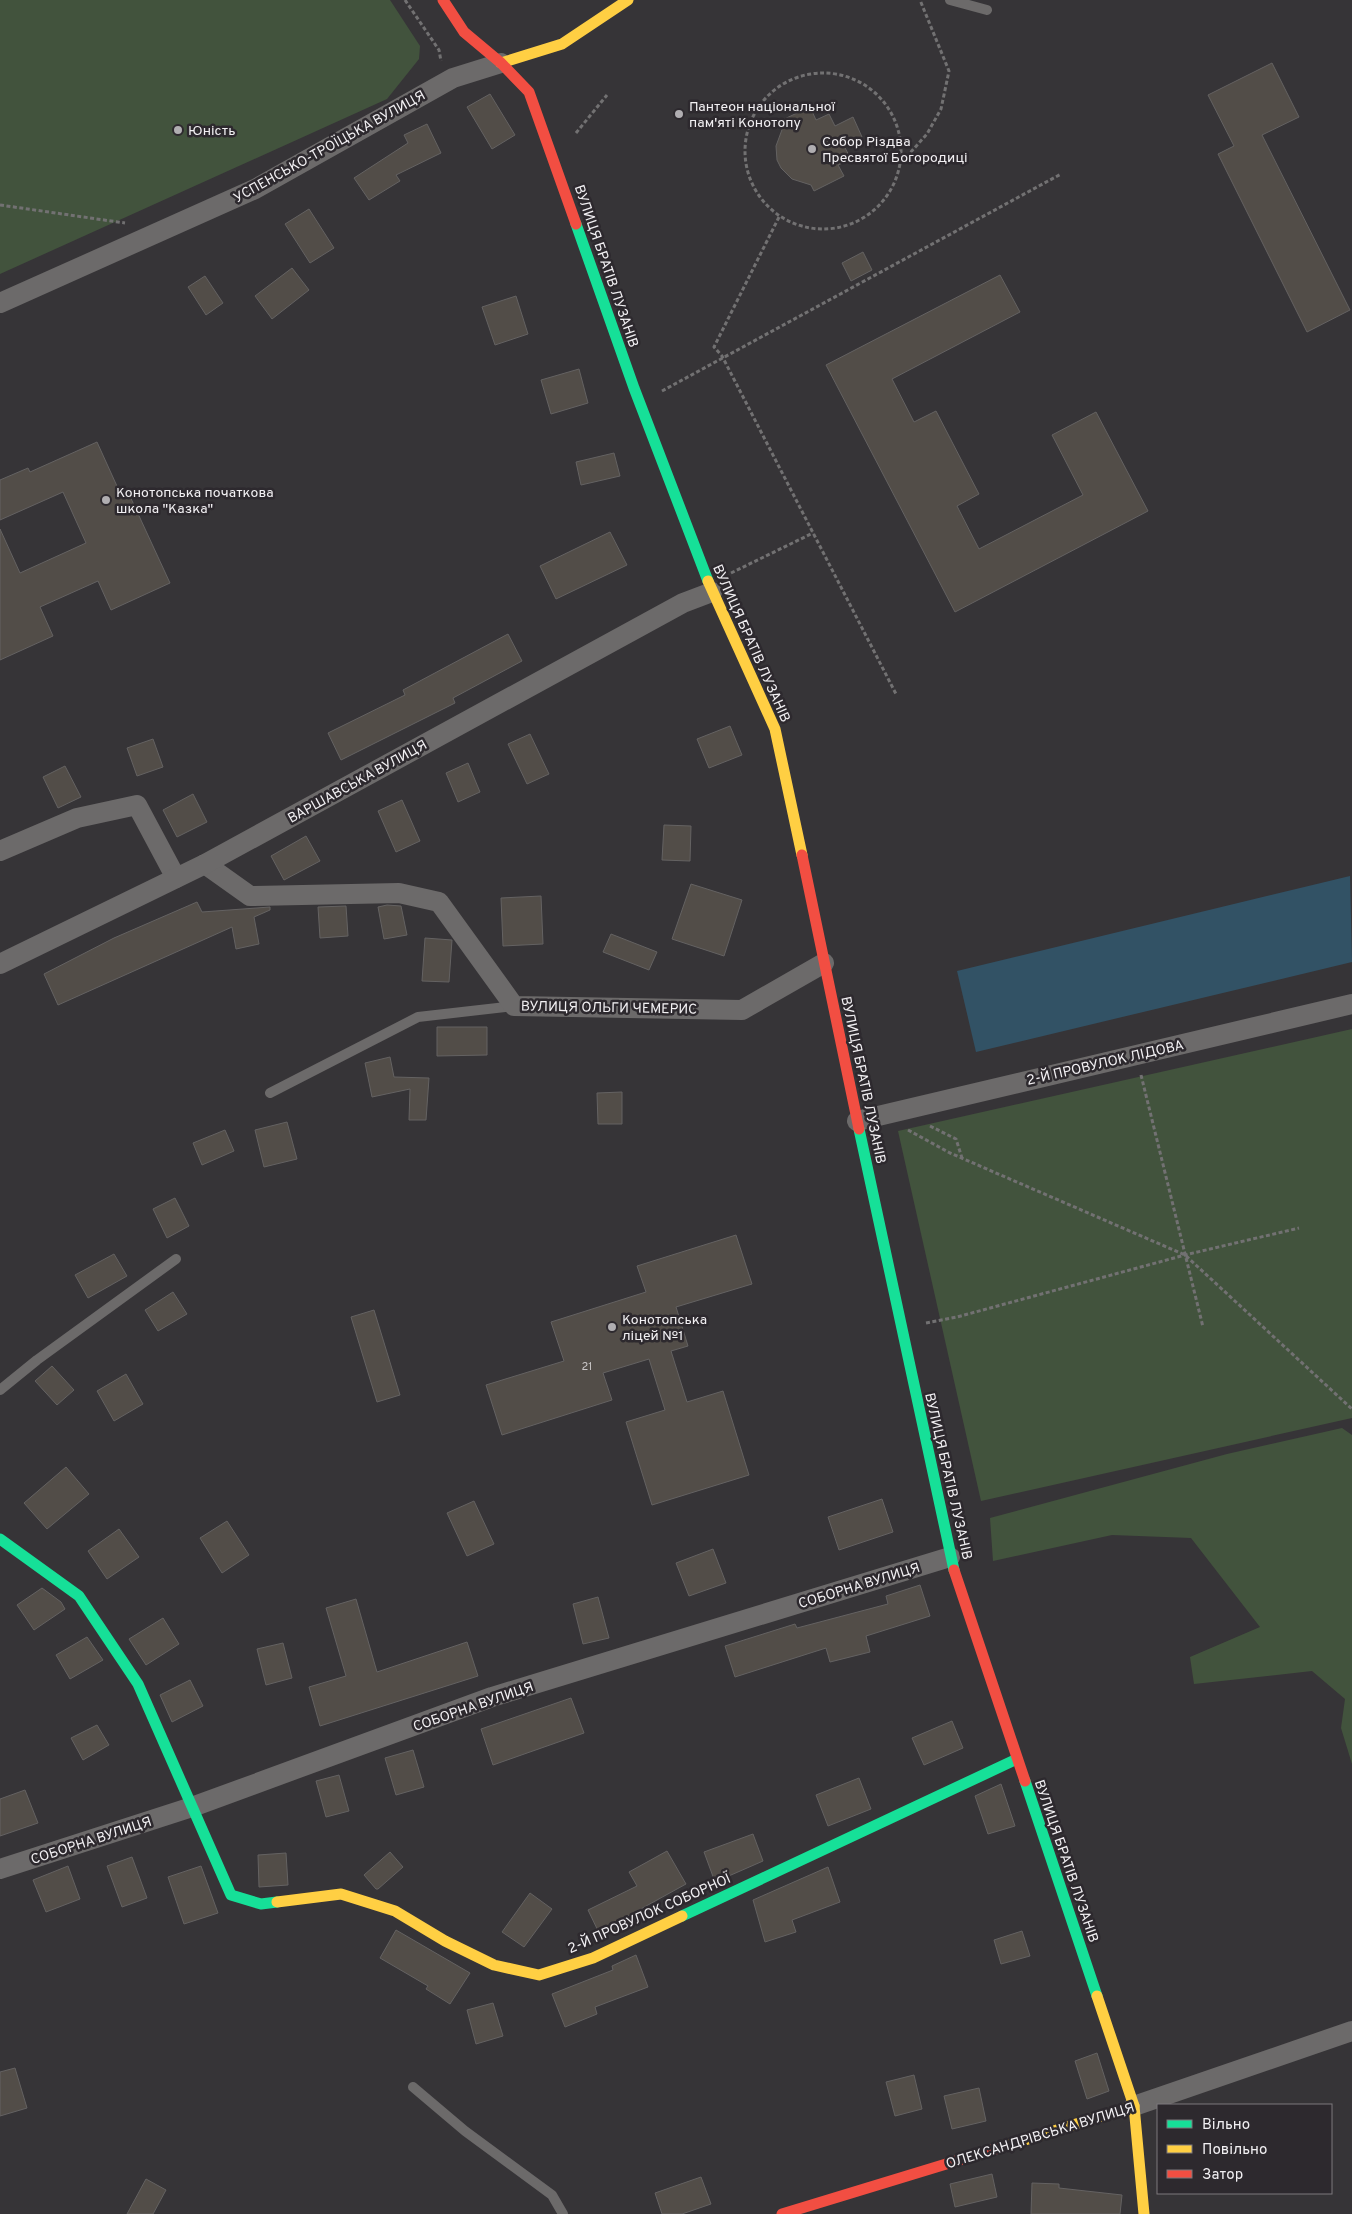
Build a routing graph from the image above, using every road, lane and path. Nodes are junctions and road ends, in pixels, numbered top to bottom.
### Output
1 (406, 0) edge
2 (443, 0) edge
3 (628, 0) edge
4 (920, 0) edge
5 (950, 0) edge
6 (987, 10) dead end
7 (442, 63) dead end
8 (501, 63) junction
9 (607, 95) dead end
10 (576, 133) dead end
11 (902, 162) junction
12 (1061, 174) dead end
13 (0, 205) edge
14 (779, 217) junction
15 (128, 224) dead end
16 (0, 303) edge
17 (722, 356) junction
18 (657, 394) dead end
19 (813, 533) junction
20 (732, 572) dead end
21 (712, 592) junction
22 (896, 694) dead end
23 (0, 852) edge
24 (205, 864) junction
25 (176, 878) junction
26 (824, 963) junction
27 (0, 964) edge
28 (1352, 1004) edge
29 (514, 1006) junction
30 (1142, 1081) dead end
31 (270, 1093) dead end
32 (857, 1121) junction
33 (912, 1124) dead end
34 (927, 1124) dead end
35 (904, 1128) dead end
36 (911, 1133) dead end
37 (962, 1158) junction
38 (1299, 1228) dead end
39 (1185, 1255) junction
40 (176, 1260) dead end
41 (926, 1323) dead end
42 (1203, 1326) dead end
43 (0, 1390) edge
44 (1352, 1409) edge
45 (0, 1538) edge
46 (950, 1557) junction
47 (1017, 1759) junction
48 (192, 1807) junction
49 (0, 1869) edge
50 (1352, 2031) edge
51 (413, 2087) dead end
52 (1134, 2106) junction
53 (563, 2214) edge
54 (782, 2214) edge
55 (1144, 2214) edge

1 - 7 path
2 - 8 main road, ВУЛИЦЯ БРАТІВ ЛУЗАНІВ
3 - 8 main road, УСПЕНСЬКО-ТРОЇЦЬКА ВУЛИЦЯ
4 - 11 path
5 - 6 lane
8 - 16 street, УСПЕНСЬКО-ТРОЇЦЬКА ВУЛИЦЯ
8 - 21 main road, ВУЛИЦЯ БРАТІВ ЛУЗАНІВ
9 - 10 path
11 - 14 path
11 - 14 path
12 - 17 path
13 - 15 path
14 - 17 path
17 - 18 path
17 - 19 path
19 - 20 path
19 - 22 path
21 - 24 street, ВАРШАВСЬКА ВУЛИЦЯ
21 - 26 main road, ВУЛИЦЯ БРАТІВ ЛУЗАНІВ
23 - 25 street
24 - 25 street, ВАРШАВСЬКА ВУЛИЦЯ
24 - 29 street, ВУЛИЦЯ ОЛЬГИ ЧЕМЕРИС
25 - 27 street, ВАРШАВСЬКА ВУЛИЦЯ
26 - 29 street, ВУЛИЦЯ ОЛЬГИ ЧЕМЕРИС
26 - 32 main road, ВУЛИЦЯ БРАТІВ ЛУЗАНІВ
28 - 32 street, 2-Й ПРОВУЛОК ЛІДОВА
29 - 31 lane
30 - 39 path
32 - 46 main road, ВУЛИЦЯ БРАТІВ ЛУЗАНІВ
33 - 35 path
34 - 37 path
36 - 37 path
37 - 39 path
38 - 39 path
39 - 41 path
39 - 42 path
39 - 44 path
40 - 43 lane
45 - 48 main road, 2-Й ПРОВУЛОК СОБОРНОЇ
46 - 47 main road, ВУЛИЦЯ БРАТІВ ЛУЗАНІВ
46 - 48 street, СОБОРНА ВУЛИЦЯ
47 - 48 main road, 2-Й ПРОВУЛОК СОБОРНОЇ
47 - 52 main road, ВУЛИЦЯ БРАТІВ ЛУЗАНІВ
48 - 49 street, СОБОРНА ВУЛИЦЯ
50 - 52 street, ОЛЕКСАНДРІВСЬКА ВУЛИЦЯ
51 - 53 lane
52 - 54 main road, ОЛЕКСАНДРІВСЬКА ВУЛИЦЯ
52 - 55 main road, ВУЛИЦЯ БРАТІВ ЛУЗАНІВ

